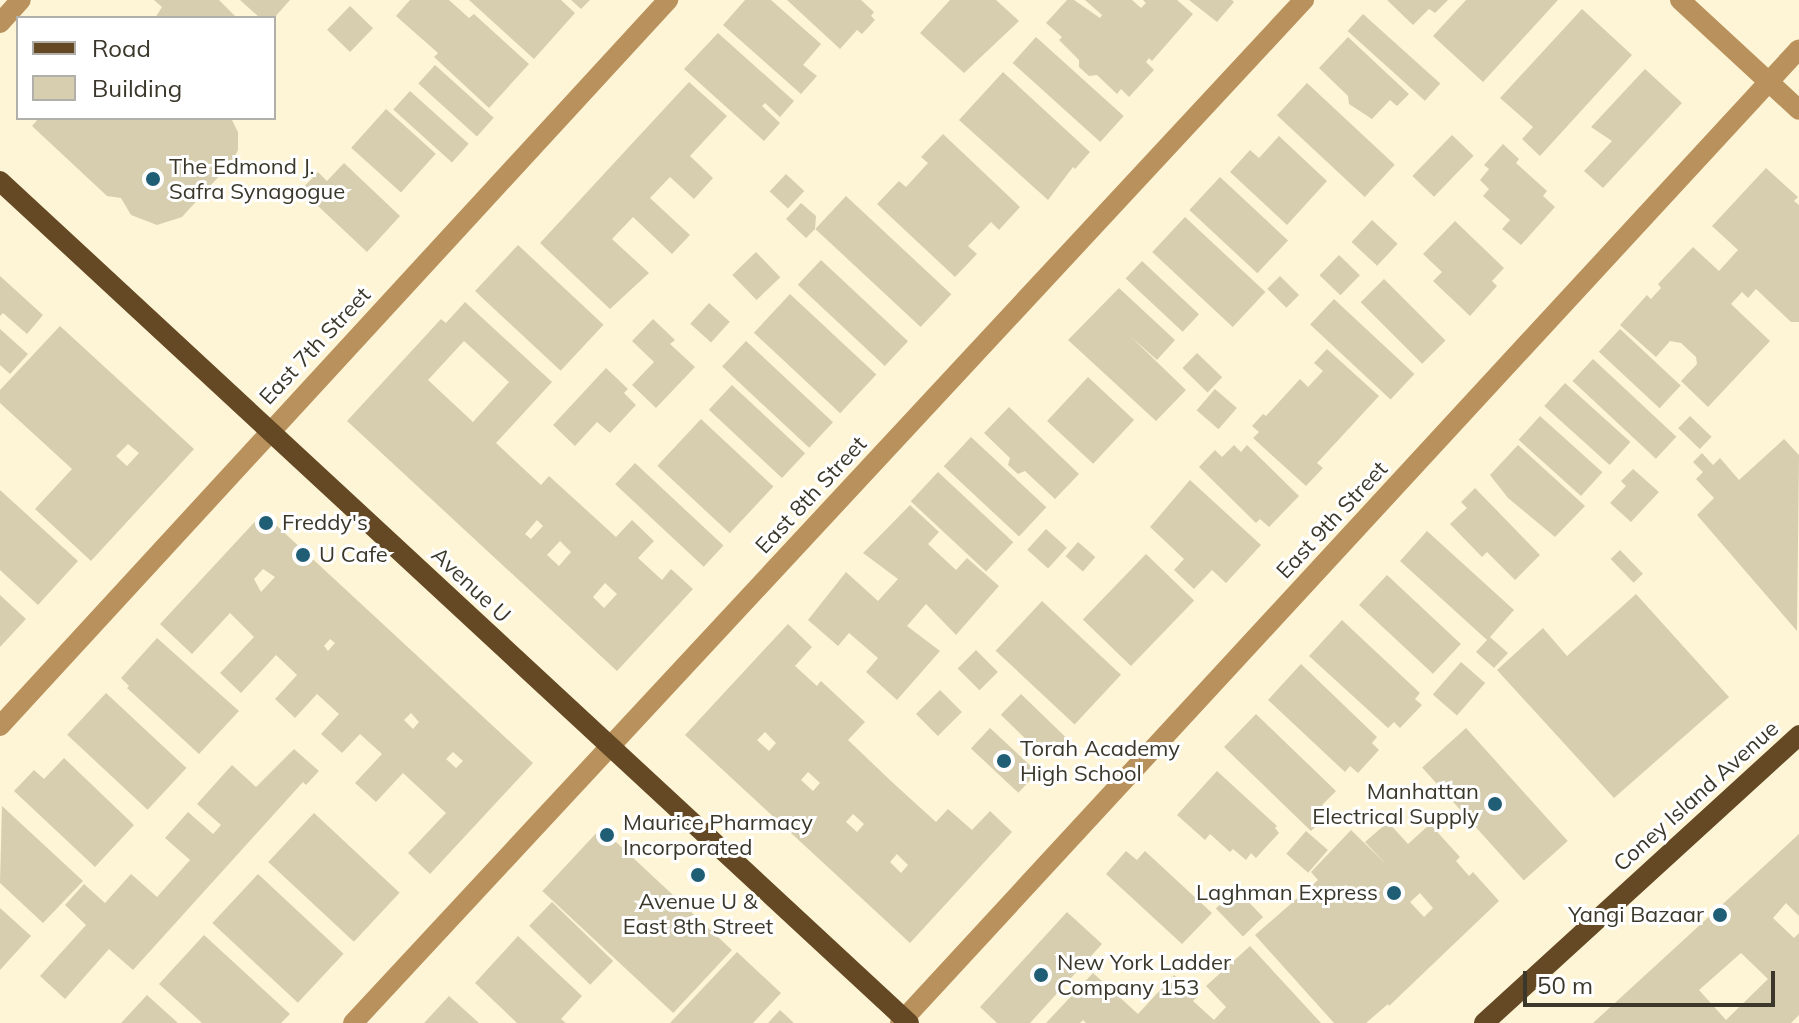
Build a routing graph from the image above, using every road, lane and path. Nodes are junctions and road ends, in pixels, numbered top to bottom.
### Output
1 (21, 0) edge
2 (668, 0) edge
3 (1304, 0) edge
4 (1680, 0) edge
5 (0, 23) edge
6 (1799, 49) edge
7 (1769, 82) junction
8 (1799, 110) edge
9 (0, 181) edge
10 (270, 431) junction
11 (0, 726) edge
12 (1799, 735) edge
13 (610, 746) junction
14 (905, 1021) edge
15 (353, 1023) edge
16 (1484, 1023) edge

1 - 5 street
2 - 10 street, East 7th Street
3 - 13 street, East 8th Street
4 - 7 street
6 - 7 street, East 9th Street
7 - 8 street
7 - 14 street, East 9th Street
9 - 10 main road, Avenue U
10 - 11 street, East 7th Street
10 - 13 main road, Avenue U
12 - 16 main road, Coney Island Avenue
13 - 14 main road, Avenue U
13 - 15 street, East 8th Street

